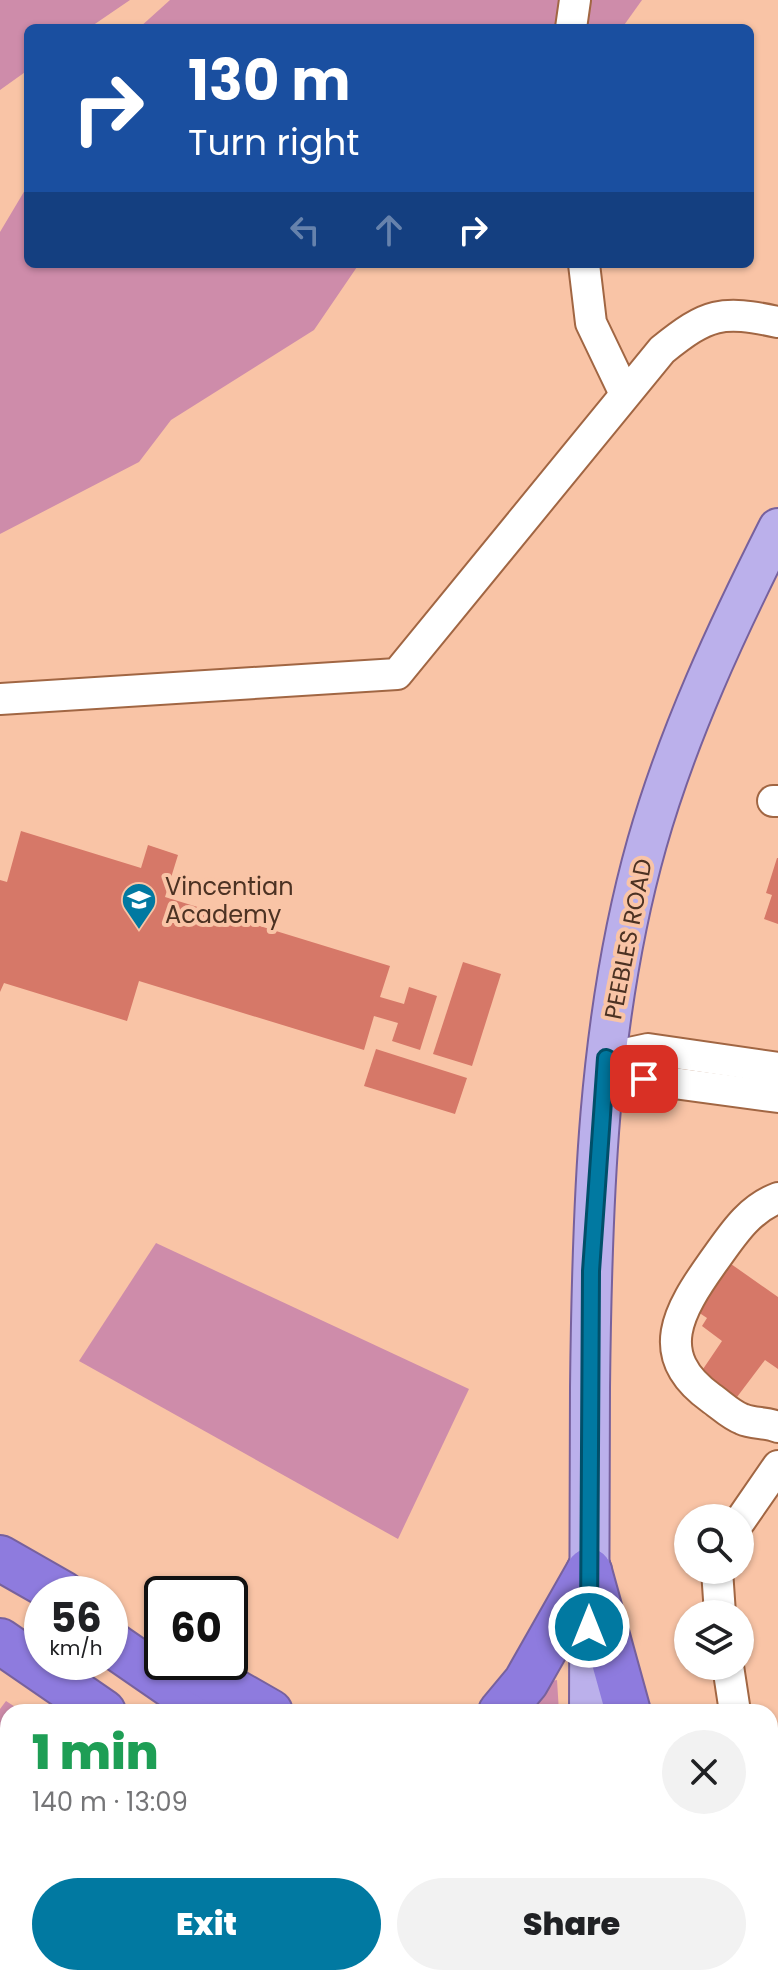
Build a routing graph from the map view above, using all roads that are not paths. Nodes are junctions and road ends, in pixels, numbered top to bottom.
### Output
1 (575, 0) edge
2 (572, 24) edge
3 (584, 268) edge
4 (778, 322) edge
5 (625, 394) junction
6 (778, 528) edge
7 (0, 699) edge
8 (606, 1058) junction
9 (778, 1068) edge
10 (778, 1097) edge
11 (778, 1198) edge
12 (778, 1427) edge
13 (778, 1466) edge
14 (752, 1504) edge
15 (0, 1558) edge
16 (0, 1568) edge
17 (589, 1571) junction
18 (32, 1576) edge
19 (24, 1585) edge
20 (0, 1641) edge
21 (128, 1655) edge
22 (214, 1680) edge
23 (730, 1680) edge
24 (91, 1704) edge
25 (198, 1704) edge
26 (256, 1704) edge
27 (508, 1704) edge
28 (589, 1704) edge
29 (626, 1704) edge
30 (734, 1704) edge

1 - 2 lane
3 - 5 lane
4 - 5 lane
5 - 7 lane
6 - 8 main road, PEEBLES ROAD
8 - 9 lane
8 - 10 lane
8 - 17 main road, PEEBLES ROAD
11 - 12 lane
13 - 14 lane
15 - 18 highway
16 - 19 highway
17 - 27 highway
17 - 28 main road, PEEBLES ROAD
17 - 29 highway
20 - 24 highway
21 - 25 highway
22 - 26 highway
23 - 30 lane

